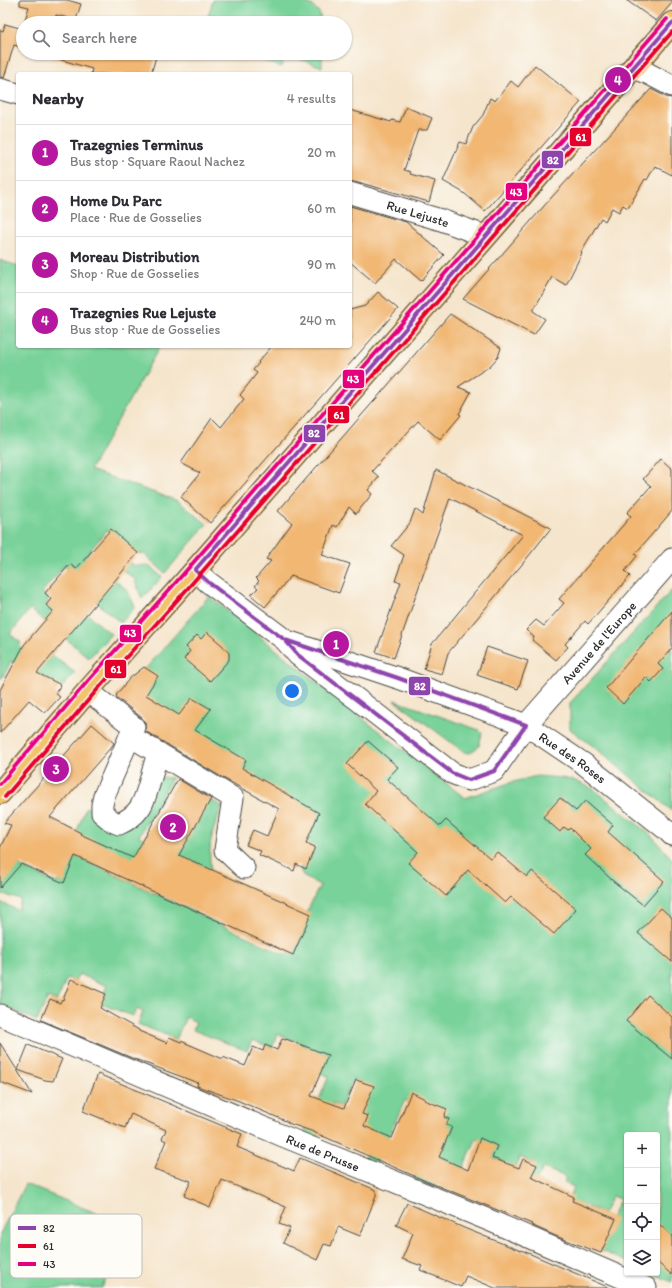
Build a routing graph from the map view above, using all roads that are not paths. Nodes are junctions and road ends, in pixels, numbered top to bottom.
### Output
1 (672, 23) edge
2 (633, 68) junction
3 (672, 86) edge
4 (0, 89) edge
5 (16, 93) edge
6 (352, 194) edge
7 (485, 236) junction
8 (672, 559) edge
9 (195, 570) junction
10 (285, 640) junction
11 (88, 691) junction
12 (526, 725) junction
13 (130, 736) junction
14 (158, 753) junction
15 (0, 793) edge
16 (672, 835) edge
17 (244, 868) dead end
18 (0, 1015) edge
19 (646, 1288) edge

1 - 2 main road
2 - 3 street
2 - 7 main road
4 - 5 street
6 - 7 street, Rue Lejuste
7 - 9 main road
8 - 12 street, Avenue de l'Europe
9 - 10 street, Rue des Roses
9 - 11 main road
10 - 12 street
10 - 12 street, Rue des Roses
11 - 13 street
11 - 15 main road
12 - 16 street, Rue des Roses
13 - 14 street
13 - 14 street
14 - 17 street
18 - 19 street, Rue de Prusse

